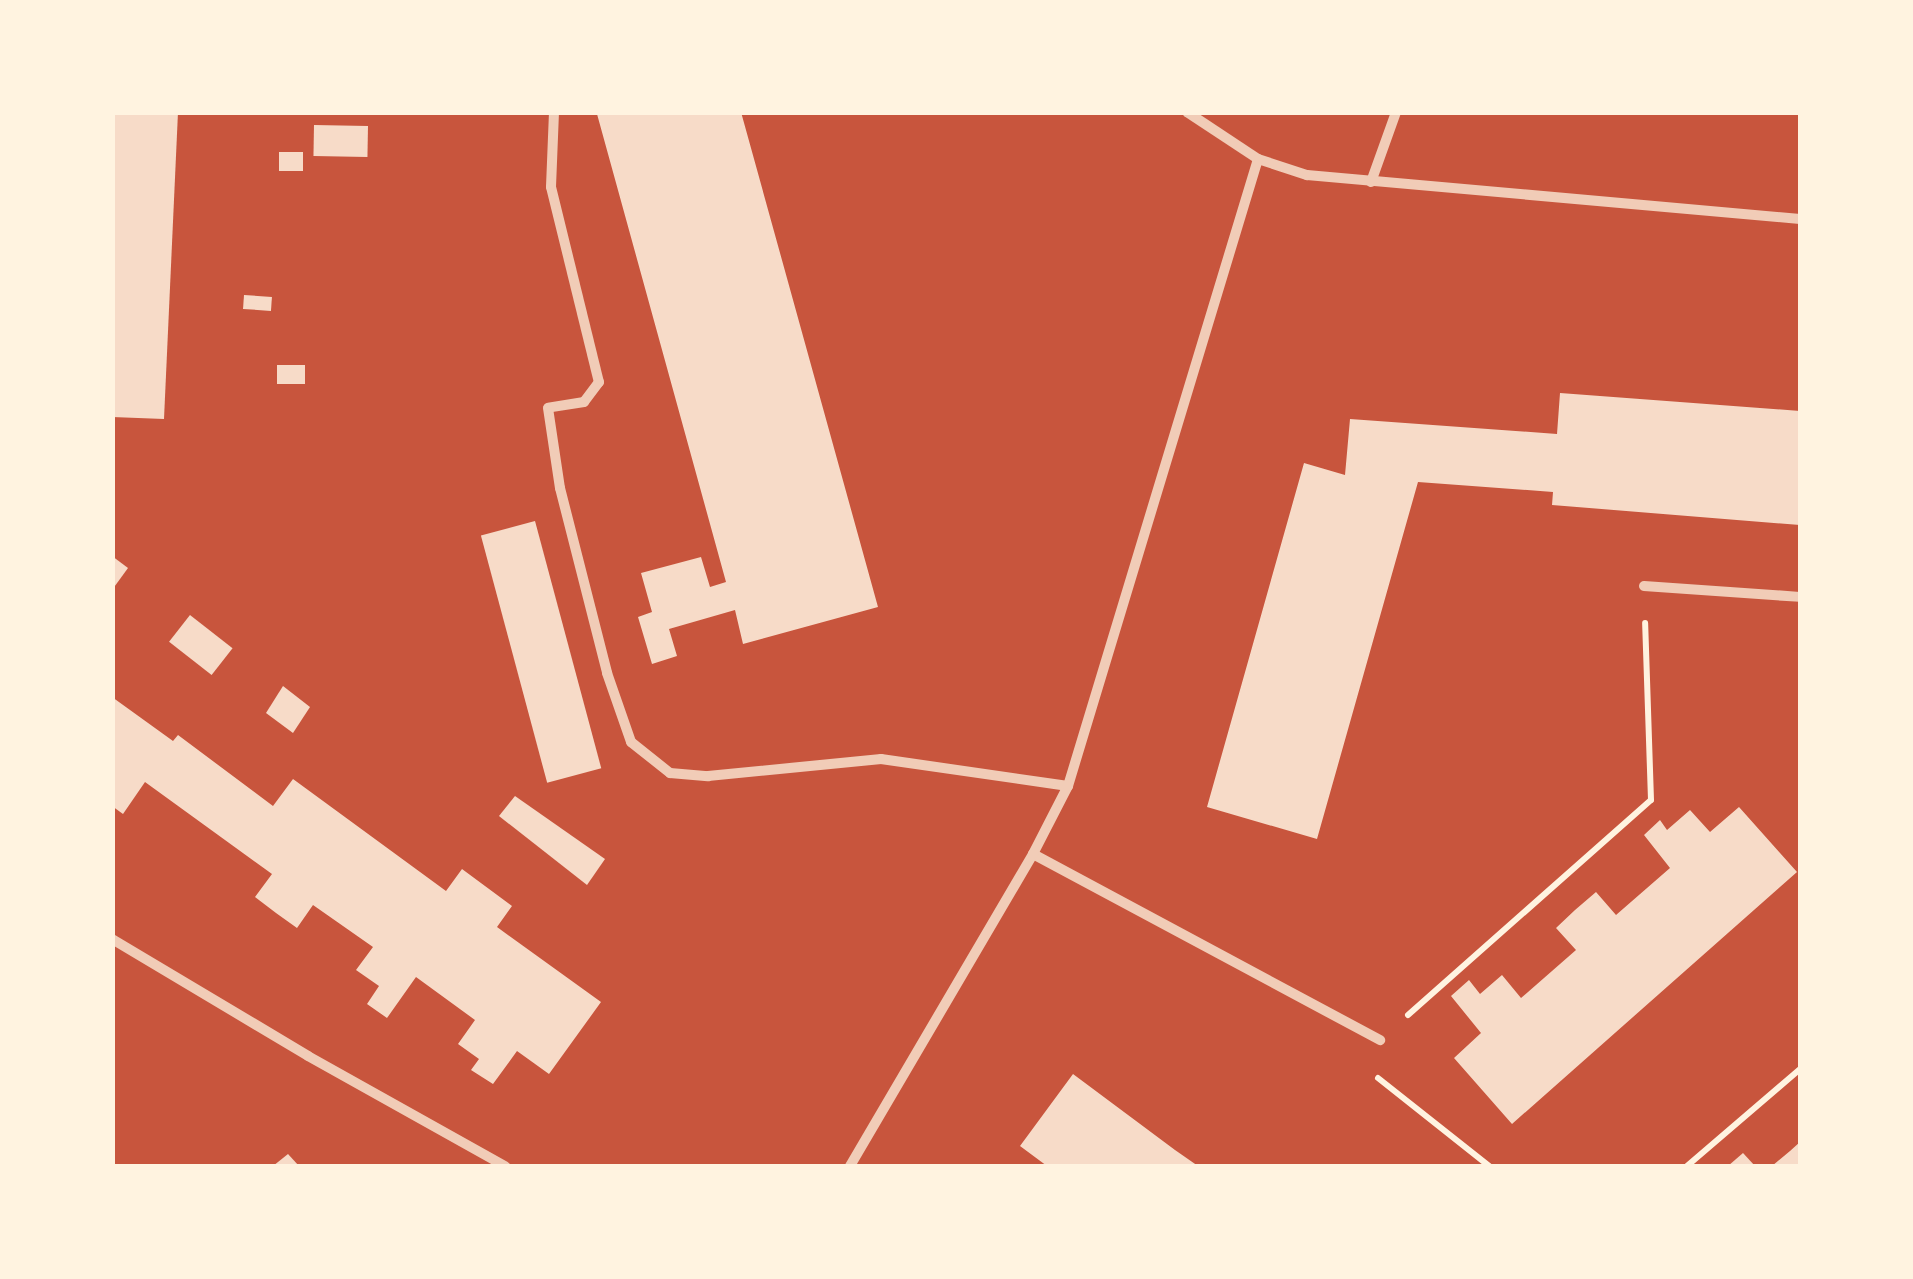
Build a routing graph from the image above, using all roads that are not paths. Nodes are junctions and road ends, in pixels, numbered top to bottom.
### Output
1 (554, 112) edge
2 (1187, 112) edge
3 (1396, 112) edge
4 (1258, 158) junction
5 (1371, 182) junction
6 (1800, 219) edge
7 (1644, 586) road end
8 (1800, 597) edge
9 (1068, 786) junction
10 (1033, 854) junction
11 (112, 939) edge
12 (1380, 1040) road end
13 (506, 1166) edge
14 (850, 1166) edge

1 - 9 street
2 - 4 street
3 - 5 street
4 - 5 street
4 - 9 street
5 - 6 street
7 - 8 street
9 - 10 street
10 - 12 street
10 - 14 street
11 - 13 street

